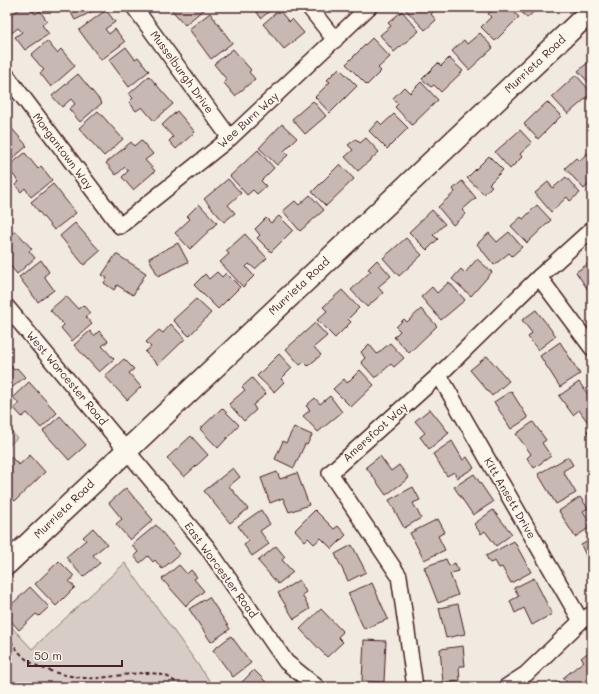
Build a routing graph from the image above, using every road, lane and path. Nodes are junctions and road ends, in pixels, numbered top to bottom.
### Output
1 (134, 7) edge
2 (309, 7) edge
3 (369, 7) edge
4 (592, 10) edge
5 (335, 40) junction
6 (7, 76) edge
7 (230, 138) junction
8 (120, 226) joint
9 (592, 229) edge
10 (539, 277) junction
11 (7, 307) edge
12 (592, 348) edge
13 (439, 375) junction
14 (127, 449) junction
15 (7, 564) edge
16 (587, 618) edge
17 (7, 635) edge
18 (179, 687) edge
19 (317, 687) edge
20 (415, 687) edge
21 (506, 687) edge

1 - 7 street, Musselburgh Drive
2 - 5 street
3 - 5 street, Wee Burn Way
4 - 14 main road, Murrieta Road
5 - 7 street, Wee Burn Way
6 - 8 street, Morgantown Way
7 - 8 street, Wee Burn Way
9 - 10 street, Amersfoot Way
10 - 12 street
10 - 13 street, Amersfoot Way
11 - 14 street, West Worcester Road
13 - 16 street, Kitt Ansett Drive
13 - 20 street, Amersfoot Way
14 - 15 main road, Murrieta Road
14 - 19 street, East Worcester Road
16 - 21 street
17 - 18 path

